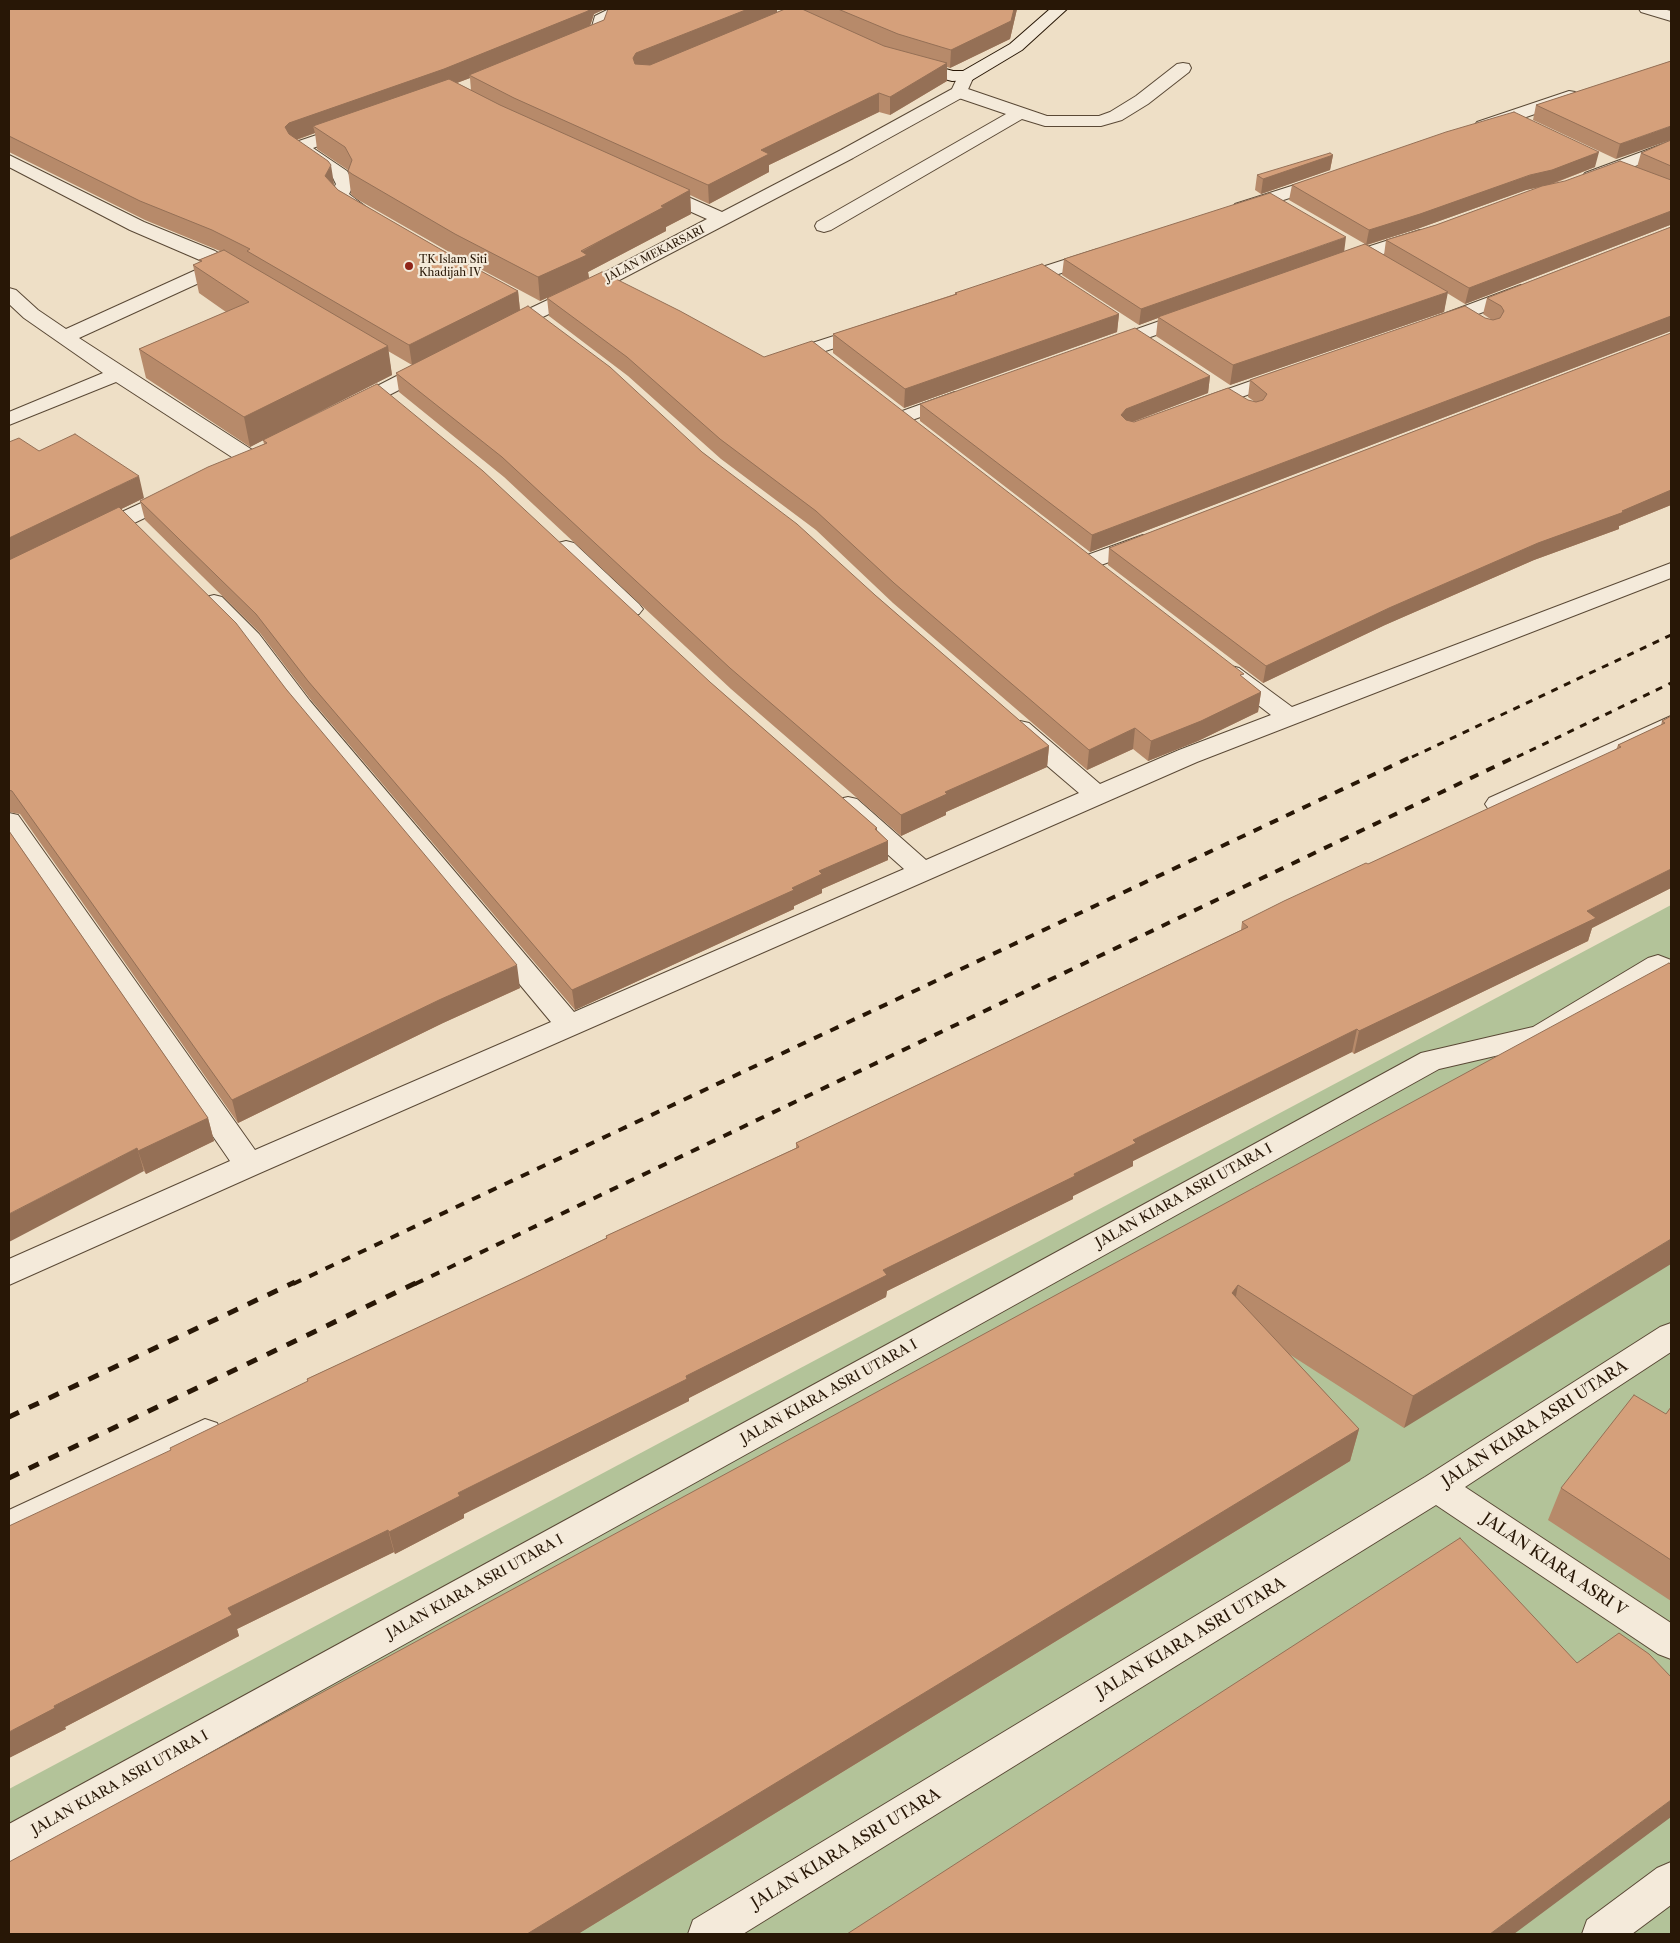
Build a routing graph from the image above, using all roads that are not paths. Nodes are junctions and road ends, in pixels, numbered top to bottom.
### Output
1 (621, 9) edge
2 (1059, 9) edge
3 (1647, 9) edge
4 (1671, 16) edge
5 (562, 48) edge
6 (900, 60) edge
7 (1183, 68) dead end
8 (962, 84) junction
9 (1584, 91) edge
10 (1020, 113) junction
11 (1509, 117) junction
12 (363, 124) edge
13 (1534, 129) edge
14 (1463, 132) edge
15 (1671, 146) edge
16 (1590, 156) edge
17 (9, 160) edge
18 (1616, 167) junction
19 (1343, 174) edge
20 (1640, 177) edge
21 (642, 183) edge
22 (1572, 184) edge
23 (1270, 199) junction
24 (1286, 209) edge
25 (1222, 214) edge
26 (722, 219) junction
27 (382, 223) edge
28 (824, 226) dead end
29 (1434, 232) edge
30 (1345, 245) edge
31 (1118, 248) edge
32 (1361, 255) junction
33 (224, 264) junction
34 (1324, 268) edge
35 (1386, 270) edge
36 (1043, 273) junction
37 (603, 281) junction
38 (256, 283) edge
39 (1535, 286) edge
40 (998, 287) edge
41 (1067, 288) edge
42 (621, 290) edge
43 (9, 294) edge
44 (1212, 308) edge
45 (531, 309) junction
46 (1454, 309) junction
47 (888, 324) edge
48 (1482, 325) edge
49 (1130, 330) junction
50 (1416, 330) edge
51 (553, 331) edge
52 (488, 336) edge
53 (65, 337) junction
54 (1160, 348) edge
55 (814, 350) junction
56 (1094, 351) edge
57 (446, 358) edge
58 (767, 361) edge
59 (835, 367) edge
60 (1304, 368) edge
61 (118, 374) junction
62 (974, 391) edge
63 (1185, 411) edge
64 (338, 413) edge
65 (901, 418) edge
66 (9, 419) edge
67 (249, 458) edge
68 (197, 484) edge
69 (127, 517) junction
70 (547, 530) edge
71 (1162, 534) edge
72 (148, 538) edge
73 (76, 542) edge
74 (1088, 563) edge
75 (1671, 570) edge
76 (196, 585) edge
77 (649, 626) edge
78 (1214, 661) edge
79 (1005, 716) edge
80 (1283, 720) junction
81 (1671, 724) edge
82 (1087, 786) junction
83 (830, 790) edge
84 (1473, 816) edge
85 (9, 821) edge
86 (905, 856) junction
87 (1665, 968) edge
88 (570, 1026) junction
89 (249, 1165) junction
90 (9, 1273) edge
91 (1671, 1336) edge
92 (225, 1423) edge
93 (1437, 1487) junction
94 (9, 1526) edge
95 (1671, 1643) edge
96 (9, 1844) edge
97 (1671, 1881) edge
98 (707, 1934) edge
99 (1601, 1934) edge

1 - 5 street
2 - 8 street, JALAN MEKARSARI
3 - 4 street
6 - 8 street
7 - 10 street
8 - 10 street
8 - 26 street, JALAN MEKARSARI
9 - 11 street
10 - 28 street
11 - 13 street
11 - 14 street
12 - 27 street
15 - 18 street
16 - 18 street
17 - 33 street
18 - 20 street
18 - 22 street
19 - 23 street
21 - 26 street
23 - 24 street
23 - 25 street
26 - 37 street, JALAN MEKARSARI
29 - 32 street
30 - 32 street
31 - 36 street
32 - 34 street
32 - 35 street
33 - 38 street
33 - 53 street
36 - 40 street
36 - 41 street
37 - 42 street
37 - 45 street, JALAN MEKARSARI
39 - 46 street
43 - 53 street
44 - 49 street
45 - 51 street
45 - 52 street, JALAN MEKARSARI
46 - 48 street
46 - 50 street
47 - 55 street
49 - 54 street
49 - 56 street
53 - 61 street
55 - 58 street
55 - 59 street
57 - 64 street
60 - 63 street
61 - 66 street
61 - 67 street
62 - 65 street
68 - 69 street
69 - 72 street
69 - 73 street
70 - 77 street
71 - 74 street
75 - 80 street
76 - 88 street
78 - 80 street
79 - 82 street
80 - 82 street
81 - 84 street
82 - 86 street
83 - 86 street
85 - 89 street
86 - 88 street
87 - 96 street, JALAN KIARA ASRI UTARA I
88 - 89 street
89 - 90 street
91 - 93 street, JALAN KIARA ASRI UTARA
92 - 94 street
93 - 95 street, JALAN KIARA ASRI V
93 - 98 street, JALAN KIARA ASRI UTARA
97 - 99 street

